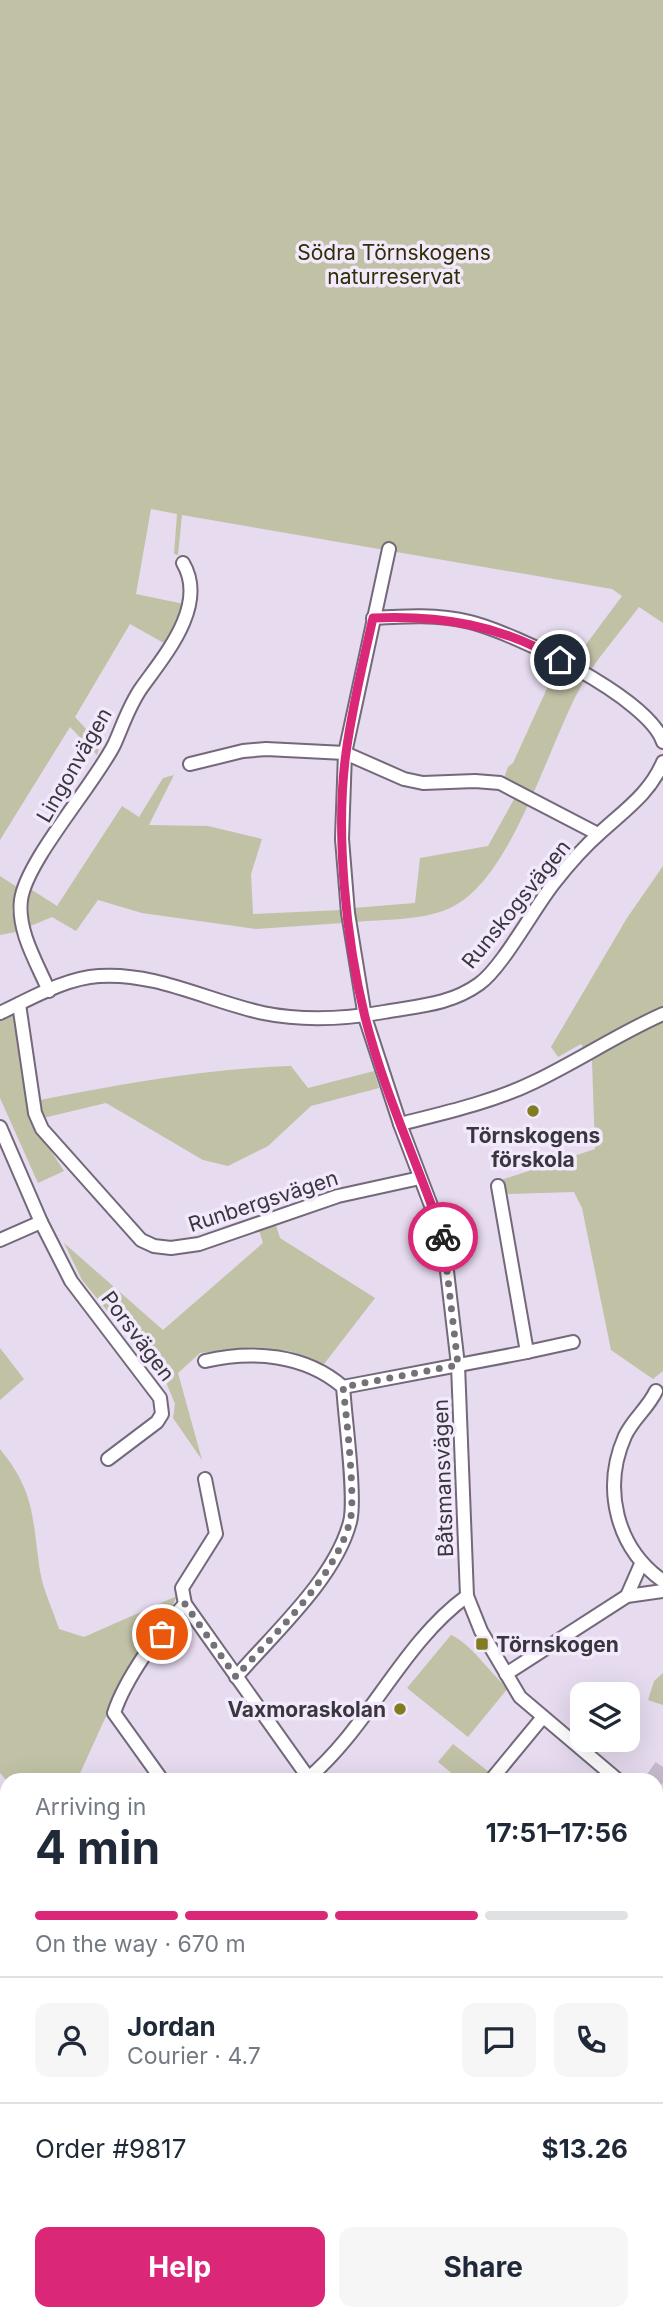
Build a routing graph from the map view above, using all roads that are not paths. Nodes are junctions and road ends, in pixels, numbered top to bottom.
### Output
1 (389, 550) dead end
2 (183, 563) dead end
3 (373, 618) junction
4 (663, 742) edge
5 (345, 753) junction
6 (663, 762) edge
7 (190, 764) dead end
8 (598, 834) junction
9 (49, 991) junction
10 (19, 1004) junction
11 (0, 1013) edge
12 (663, 1014) edge
13 (365, 1017) junction
14 (400, 1124) junction
15 (0, 1127) edge
16 (421, 1178) junction
17 (498, 1186) dead end
18 (41, 1222) junction
19 (0, 1240) edge
20 (573, 1342) dead end
21 (527, 1352) junction
22 (205, 1361) dead end
23 (458, 1365) junction
24 (343, 1387) junction
25 (656, 1391) dead end
26 (108, 1459) dead end
27 (205, 1479) dead end
28 (641, 1564) junction
29 (663, 1581) edge
30 (663, 1591) edge
31 (627, 1595) junction
32 (467, 1596) junction
33 (185, 1604) junction
34 (506, 1674) junction
35 (236, 1677) junction
36 (543, 1717) junction
37 (157, 1773) edge
38 (304, 1773) edge
39 (313, 1773) edge
40 (497, 1773) edge
41 (610, 1773) edge

1 - 3 street, Båtsmansvägen
2 - 9 street, Lingonvägen
3 - 4 street
3 - 5 street, Båtsmansvägen
5 - 7 street
5 - 8 street
5 - 13 street, Båtsmansvägen
6 - 8 street, Runskogsvägen
8 - 13 street, Runskogsvägen
9 - 10 street, Runskogsvägen
9 - 13 street, Runskogsvägen
10 - 11 street, Runskogsvägen
10 - 16 street, Runbergsvägen
12 - 14 street
13 - 14 street, Båtsmansvägen
14 - 16 street, Båtsmansvägen
15 - 18 street, Porsvägen
16 - 23 street, Båtsmansvägen
17 - 21 street
18 - 19 street
18 - 26 street, Porsvägen
20 - 21 street
21 - 23 street
22 - 24 street
23 - 24 street
23 - 32 street, Båtsmansvägen
24 - 35 street
25 - 28 street
27 - 33 street
28 - 29 street
28 - 31 street
30 - 31 street
31 - 34 street
32 - 34 street, Båtsmansvägen
32 - 39 street
33 - 35 street
33 - 37 street
34 - 36 street, Båtsmansvägen
35 - 38 street
36 - 40 street
36 - 41 street, Båtsmansvägen

